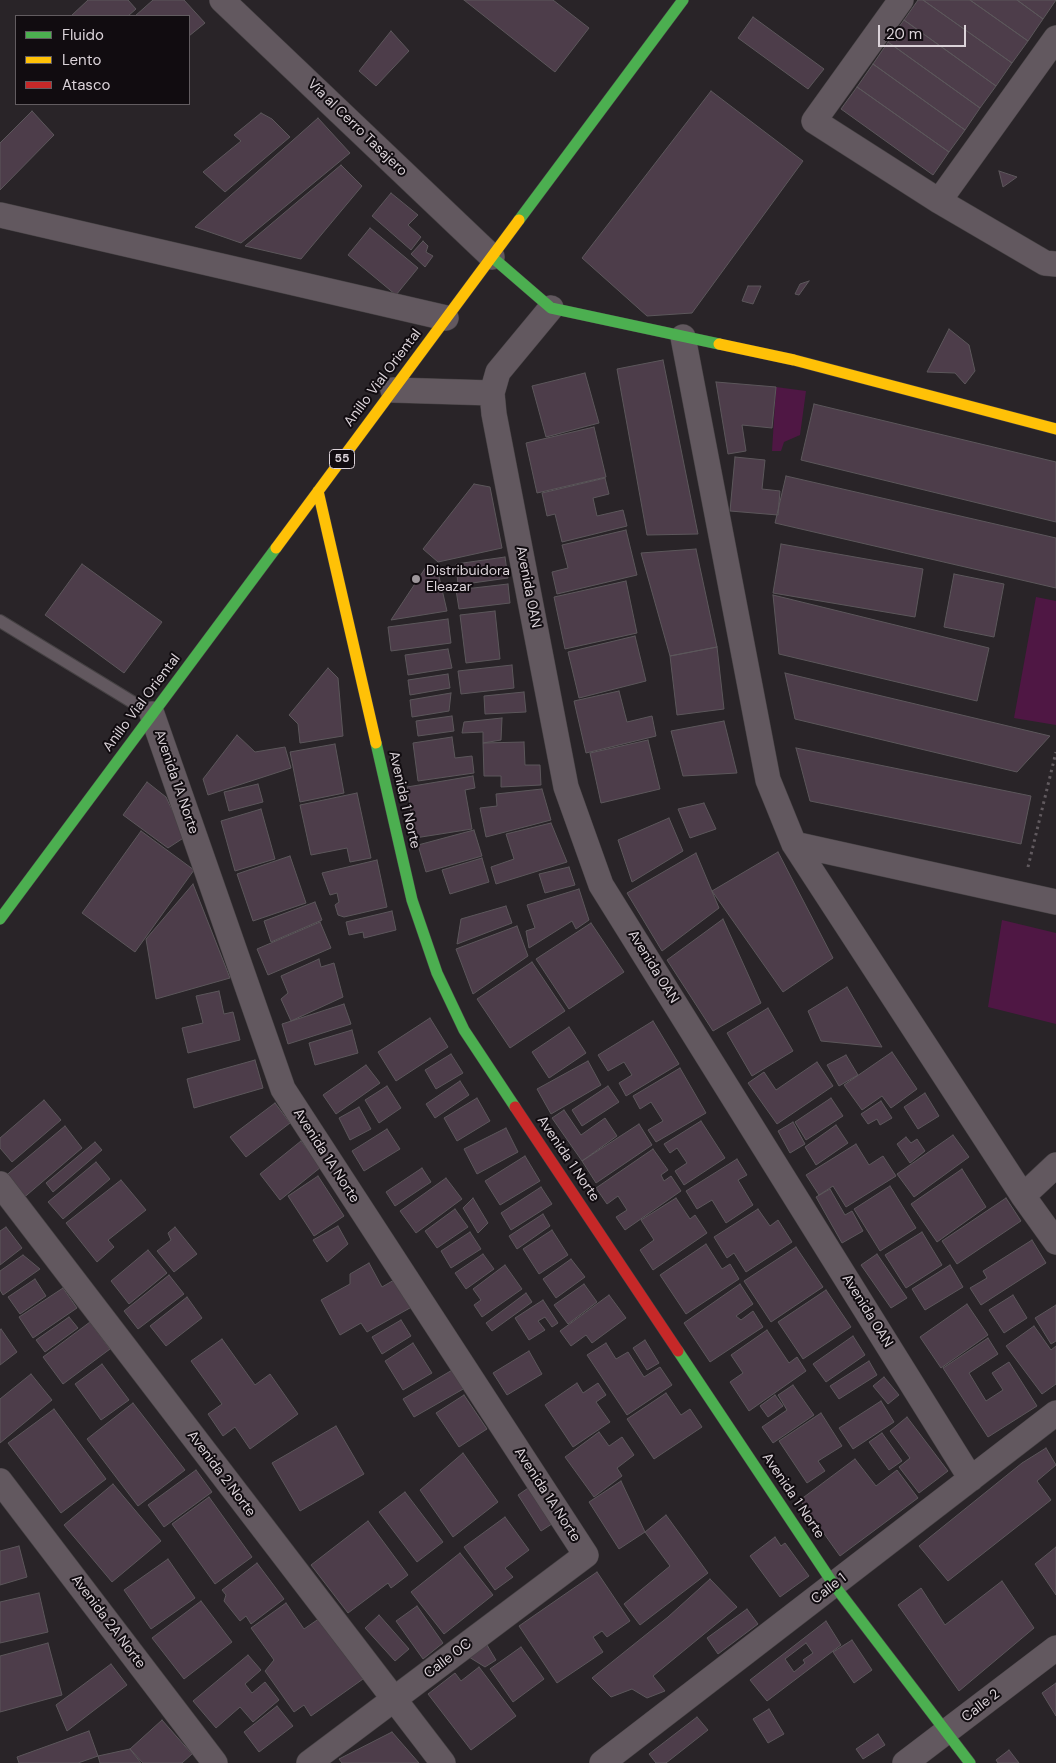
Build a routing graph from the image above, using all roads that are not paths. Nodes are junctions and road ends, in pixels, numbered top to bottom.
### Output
1 (222, 0) edge
2 (683, 0) edge
3 (901, 0) edge
4 (1056, 38) edge
5 (939, 201) junction
6 (0, 215) edge
7 (492, 257) junction
8 (1056, 264) edge
9 (552, 308) junction
10 (446, 318) junction
11 (683, 337) junction
12 (393, 390) junction
13 (492, 393) junction
14 (1056, 429) edge
15 (318, 491) junction
16 (0, 622) edge
17 (152, 714) junction
18 (794, 844) junction
19 (1056, 902) edge
20 (0, 919) edge
21 (1056, 1165) edge
22 (0, 1184) edge
23 (1023, 1196) junction
24 (1056, 1242) edge
25 (1056, 1413) edge
26 (971, 1479) junction
27 (0, 1481) edge
28 (586, 1555) joint
29 (834, 1585) junction
30 (1056, 1648) edge
31 (393, 1700) junction
32 (946, 1733) junction
33 (215, 1763) edge
34 (309, 1763) edge
35 (443, 1763) edge
36 (602, 1763) edge
37 (905, 1763) edge
38 (970, 1763) edge

1 - 7 street, Vía al Cerro Tasajero
2 - 7 main road, Anillo Vial Oriental / 55
3 - 5 street
4 - 5 street
5 - 8 street
6 - 10 street
7 - 9 main road
7 - 10 main road, Anillo Vial Oriental / 55
9 - 11 main road
9 - 13 street
10 - 12 main road, Anillo Vial Oriental / 55
11 - 14 main road
11 - 18 street
12 - 13 street
12 - 15 main road, Anillo Vial Oriental / 55
13 - 26 street, Avenida 0AN
15 - 17 main road, Anillo Vial Oriental / 55
15 - 29 main road, Avenida 1 Norte
16 - 17 lane
17 - 20 main road, Anillo Vial Oriental / 55
17 - 28 street, Avenida 1A Norte
18 - 19 street
18 - 23 street
21 - 23 street
22 - 31 street, Avenida 2 Norte
23 - 24 street
25 - 26 street, Calle 1
26 - 29 street, Calle 1
27 - 33 street, Avenida 2A Norte
28 - 31 street, Calle 0C
29 - 32 main road, Avenida 1 Norte
29 - 36 street, Calle 1
30 - 32 street, Calle 2
31 - 34 street, Calle 0C
31 - 35 street, Avenida 2 Norte
32 - 37 street, Calle 2
32 - 38 main road, Avenida 1 Norte

